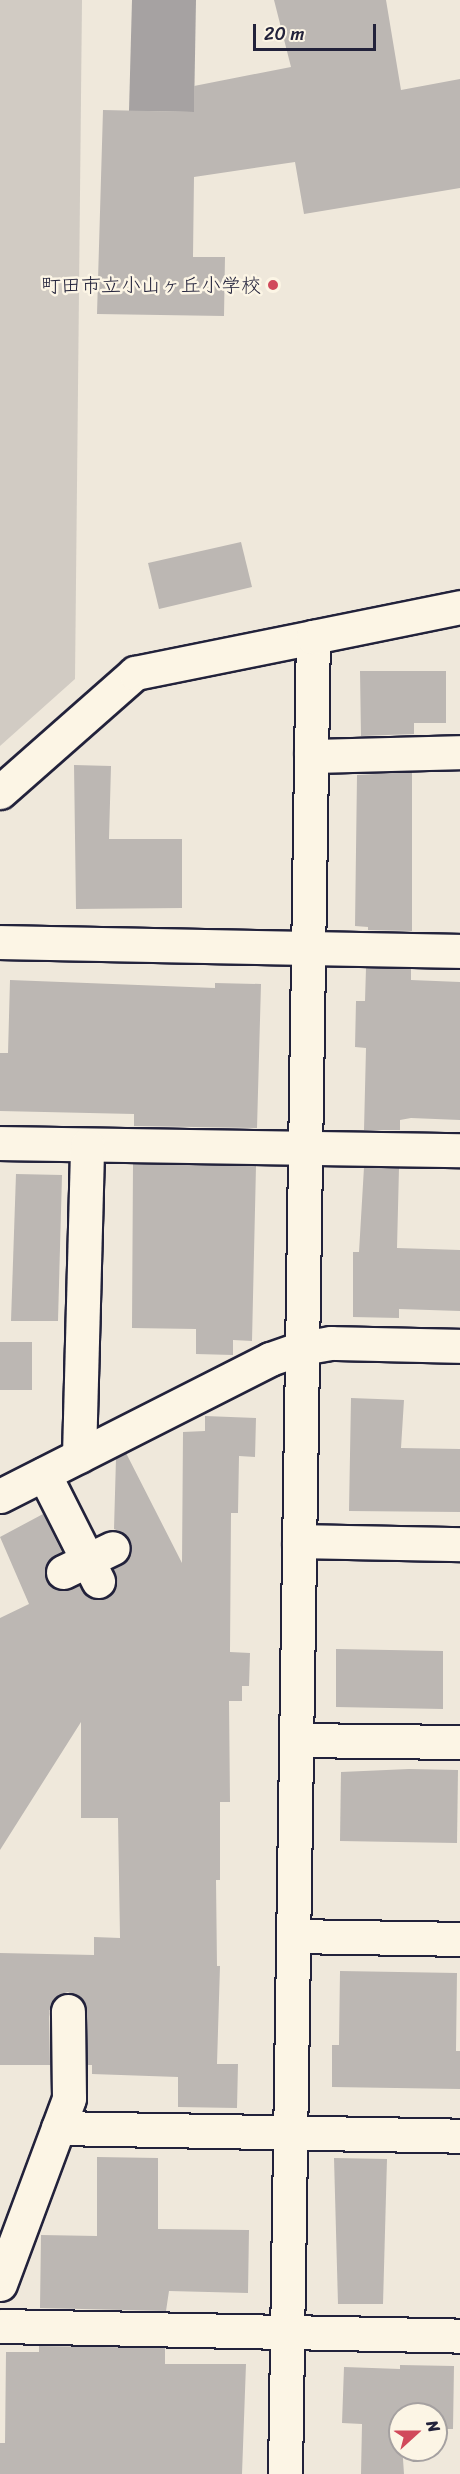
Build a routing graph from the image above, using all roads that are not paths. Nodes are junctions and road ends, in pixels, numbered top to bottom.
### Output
1 (460, 607) edge
2 (313, 637) junction
3 (460, 752) edge
4 (311, 756) junction
5 (0, 792) edge
6 (0, 942) edge
7 (308, 948) junction
8 (460, 951) edge
9 (0, 1143) edge
10 (87, 1144) junction
11 (305, 1148) junction
12 (460, 1150) edge
13 (460, 1346) edge
14 (302, 1348) junction
15 (79, 1456) junction
16 (44, 1474) junction
17 (0, 1496) edge
18 (299, 1541) junction
19 (460, 1544) edge
20 (91, 1565) dead end
21 (296, 1740) junction
22 (460, 1742) edge
23 (293, 1936) junction
24 (460, 1939) edge
25 (68, 2011) dead end
26 (58, 2128) junction
27 (290, 2134) junction
28 (460, 2136) edge
29 (0, 2284) edge
30 (0, 2326) edge
31 (287, 2333) junction
32 (460, 2336) edge
33 (285, 2474) edge

1 - 2 street
2 - 4 street
2 - 5 street
3 - 4 street
4 - 7 street
6 - 7 street
7 - 8 street
7 - 11 street
9 - 10 street
10 - 11 street
10 - 15 street
11 - 12 street
11 - 14 street
13 - 14 street
14 - 15 street
14 - 18 street
15 - 16 street
16 - 17 street
16 - 20 street
18 - 19 street
18 - 21 street
21 - 22 street
21 - 23 street
23 - 24 street
23 - 27 street
25 - 26 street
26 - 27 street
26 - 29 street
27 - 28 street
27 - 31 street
30 - 31 street
31 - 32 street
31 - 33 street

